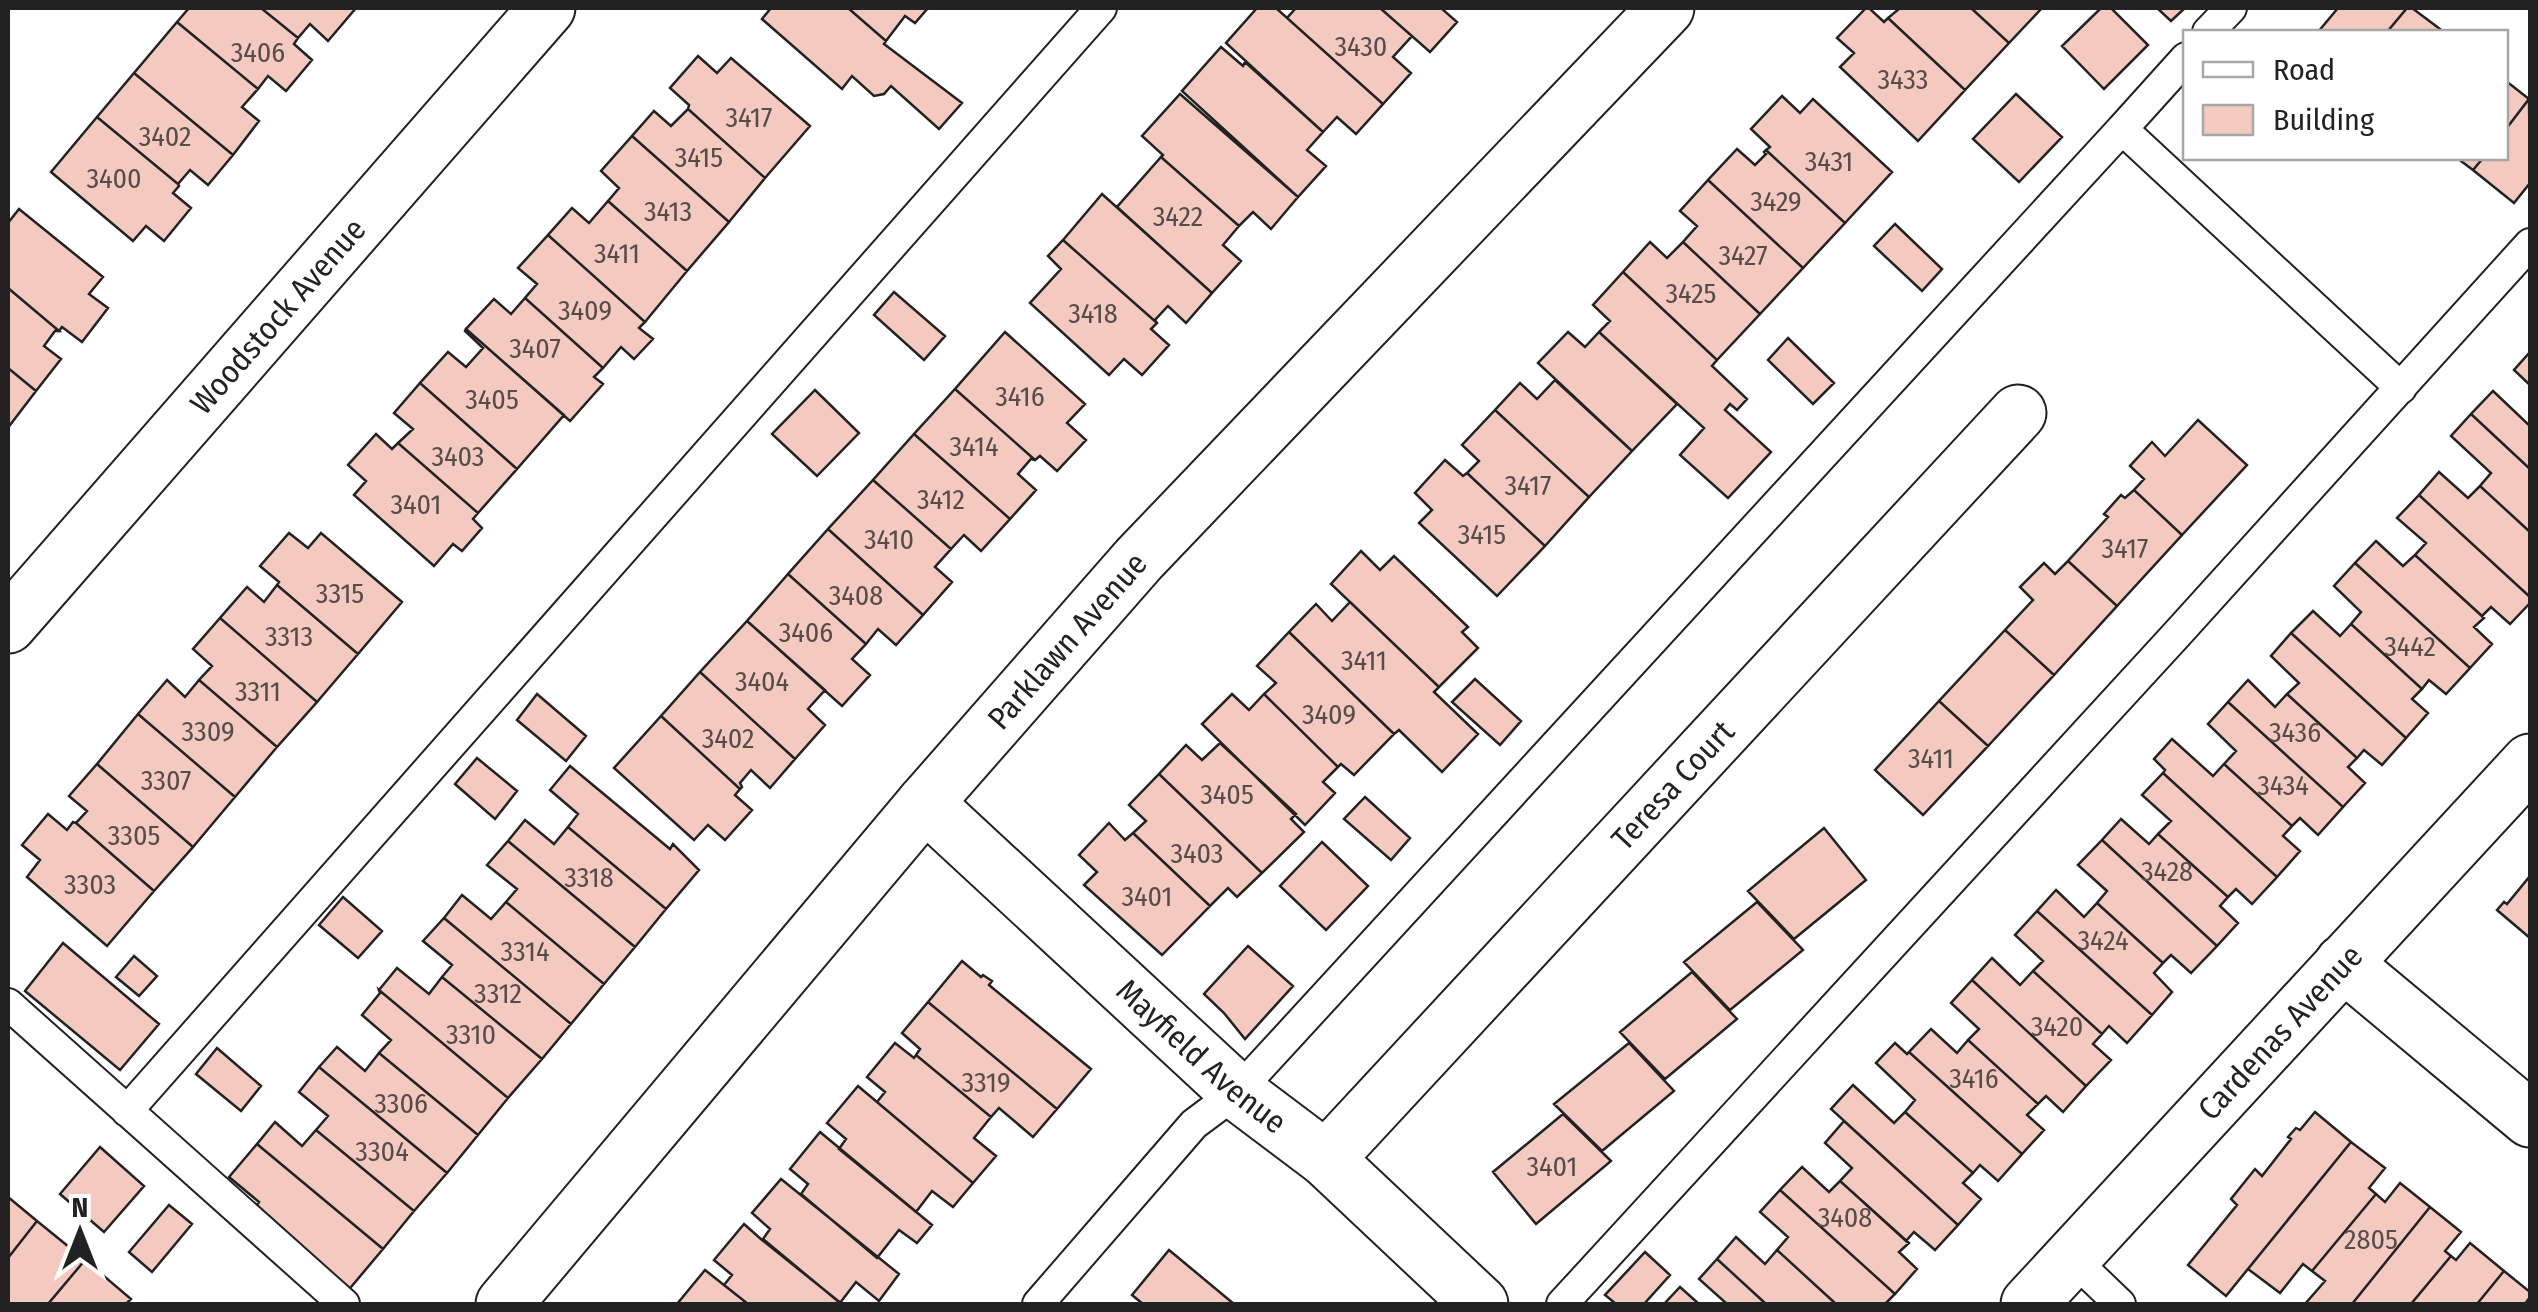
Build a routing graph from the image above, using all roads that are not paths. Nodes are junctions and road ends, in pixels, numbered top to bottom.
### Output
1 (547, 8) edge
2 (1101, 8) edge
3 (1666, 8) edge
4 (2231, 8) edge
5 (2210, 30) edge
6 (2183, 61) edge
7 (2122, 129) junction
8 (2530, 244) edge
9 (2401, 388) junction
10 (2018, 413) dead end
11 (8, 625) edge
12 (2530, 762) edge
13 (925, 803) junction
14 (2344, 963) junction
15 (8, 1004) edge
16 (1238, 1092) junction
17 (127, 1110) junction
18 (2530, 1119) edge
19 (1326, 1159) junction
20 (2072, 1258) junction
21 (344, 1304) edge
22 (504, 1304) edge
23 (1038, 1304) edge
24 (1480, 1304) edge
25 (1562, 1304) edge
26 (2029, 1304) edge
27 (2120, 1304) edge

1 - 11 street, Woodstock Avenue
2 - 17 lane
3 - 13 street, Parklawn Avenue
4 - 5 lane
6 - 7 lane
7 - 9 lane
7 - 16 lane
8 - 9 lane
9 - 25 lane
10 - 19 street, Teresa Court
12 - 14 street, Cardenas Avenue
13 - 16 street, Mayfield Avenue
13 - 22 street, Parklawn Avenue
14 - 18 street
14 - 20 street, Cardenas Avenue
15 - 17 lane
16 - 19 street, Mayfield Avenue
16 - 23 lane
17 - 21 lane
19 - 24 street, Mayfield Avenue
20 - 26 street, Cardenas Avenue
20 - 27 lane

